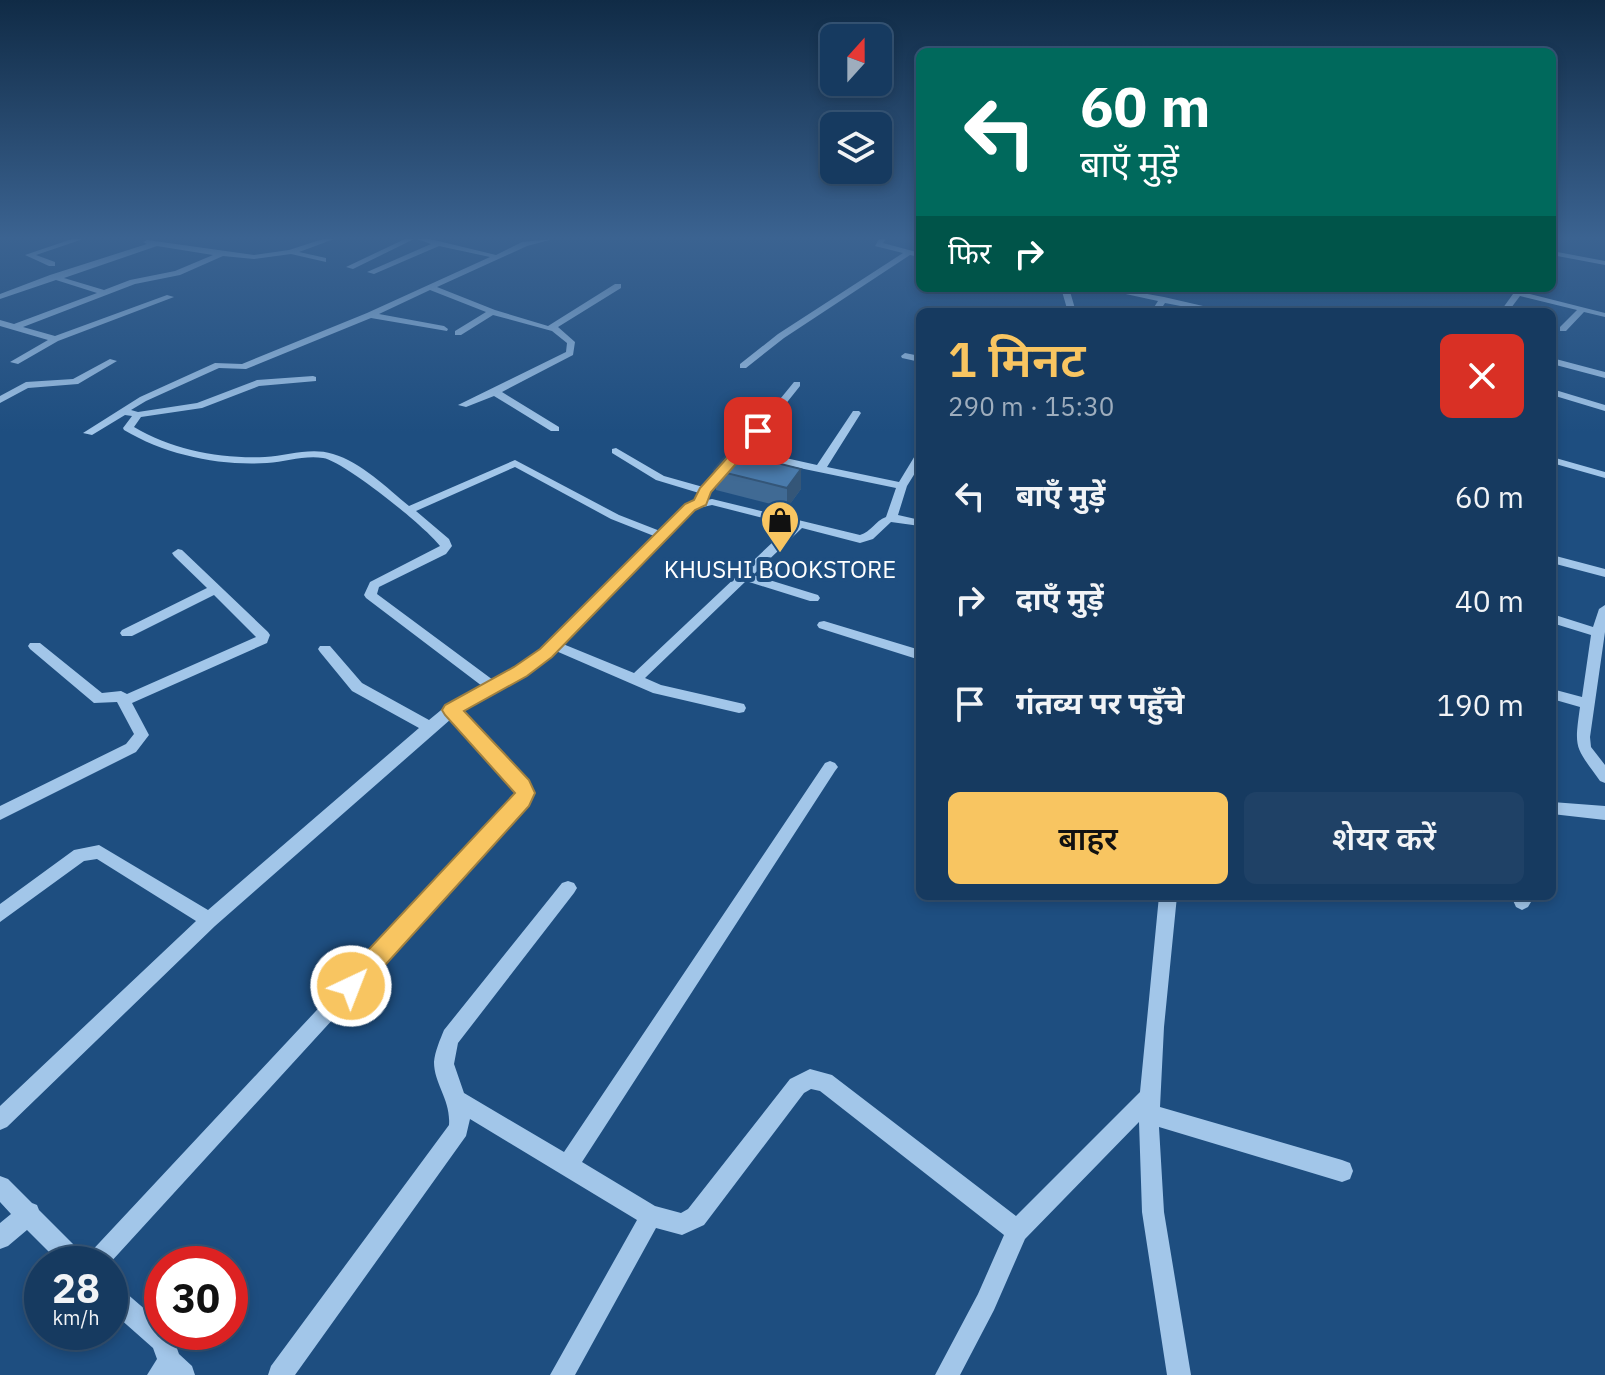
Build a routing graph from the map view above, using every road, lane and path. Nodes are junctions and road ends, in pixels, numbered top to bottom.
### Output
1 (78, 303) edge
2 (153, 303) edge
3 (395, 303) edge
4 (470, 303) edge
5 (591, 303) edge
6 (831, 303) edge
7 (1184, 303) edge
8 (1559, 303) edge
9 (1206, 308) edge
10 (1583, 309) junction
11 (492, 312) junction
12 (370, 315) junction
13 (1605, 315) edge
14 (0, 323) edge
15 (15, 327) junction
16 (553, 327) junction
17 (444, 329) dead end
18 (1563, 329) dead end
19 (458, 333) dead end
20 (55, 339) junction
21 (905, 356) dead end
22 (916, 358) edge
23 (113, 361) dead end
24 (15, 362) dead end
25 (1556, 362) edge
26 (743, 366) dead end
27 (1605, 375) edge
28 (313, 379) dead end
29 (797, 384) dead end
30 (495, 392) junction
31 (1556, 393) edge
32 (0, 400) edge
33 (463, 405) dead end
34 (1605, 408) edge
35 (122, 411) junction
36 (856, 413) dead end
37 (138, 415) junction
38 (555, 429) dead end
39 (88, 433) dead end
40 (616, 451) dead end
41 (741, 452) junction
42 (1556, 461) edge
43 (916, 463) edge
44 (820, 469) junction
45 (1605, 475) edge
46 (902, 486) junction
47 (703, 497) junction
48 (407, 511) junction
49 (891, 519) junction
50 (916, 522) edge
51 (799, 524) junction
52 (661, 535) junction
53 (178, 553) dead end
54 (1556, 560) edge
55 (1605, 573) edge
56 (744, 576) junction
57 (216, 589) junction
58 (814, 598) dead end
59 (1605, 609) edge
60 (1556, 619) edge
61 (824, 625) dead end
62 (127, 633) dead end
63 (1598, 633) junction
64 (553, 645) junction
65 (35, 646) dead end
66 (325, 649) dead end
67 (916, 654) edge
68 (636, 679) junction
69 (492, 686) junction
70 (1556, 695) edge
71 (124, 701) junction
72 (1586, 703) junction
73 (739, 708) dead end
74 (451, 710) junction
75 (430, 727) junction
76 (830, 767) dead end
77 (1605, 777) edge
78 (1556, 808) edge
79 (0, 813) edge
80 (1605, 813) edge
81 (568, 888) dead end
82 (1168, 900) edge
83 (2, 908) edge
84 (209, 920) junction
85 (459, 1101) junction
86 (1150, 1104) junction
87 (0, 1120) edge
88 (567, 1166) junction
89 (1342, 1171) dead end
90 (0, 1187) edge
91 (29, 1213) junction
92 (651, 1216) junction
93 (1017, 1231) junction
94 (0, 1238) edge
95 (60, 1246) edge
96 (111, 1246) edge
97 (128, 1310) edge
98 (171, 1371) edge
99 (280, 1375) edge
100 (562, 1375) edge
101 (947, 1375) edge
102 (1179, 1375) edge

1 - 15 street
2 - 20 street
3 - 12 street
4 - 11 street
5 - 16 street
6 - 26 street
7 - 9 street
8 - 10 street
10 - 13 street
10 - 18 street
11 - 16 street
11 - 19 street
12 - 17 street
12 - 35 street
14 - 15 street
15 - 20 street
16 - 30 street
20 - 24 street
21 - 22 street
23 - 32 street
25 - 27 street
28 - 37 street
29 - 41 street
30 - 33 street
30 - 38 street
31 - 34 street
35 - 37 street
35 - 39 street
36 - 44 street
37 - 48 street
40 - 47 street
41 - 44 street
41 - 47 street
42 - 45 street
43 - 46 street
44 - 46 street
46 - 49 street
47 - 51 street
47 - 52 street
48 - 52 street
48 - 69 street
49 - 50 street
49 - 51 street
51 - 56 street
52 - 64 street
53 - 57 street
54 - 55 street
56 - 58 street
56 - 68 street
57 - 62 street
57 - 71 street
59 - 63 street
60 - 63 street
61 - 67 street
63 - 72 street
64 - 68 street
64 - 69 street
65 - 71 street
66 - 75 street
68 - 73 street
69 - 74 street
70 - 72 street
71 - 79 street
72 - 77 street
74 - 75 street
74 - 96 street
75 - 84 street
76 - 88 street
78 - 80 street
81 - 85 street
82 - 86 street
83 - 84 street
84 - 87 street
85 - 88 street
85 - 99 street
86 - 89 street
86 - 93 street
86 - 102 street
88 - 92 street
90 - 91 street
91 - 94 street
91 - 95 street
92 - 93 street
92 - 100 street
93 - 101 street
97 - 98 street

